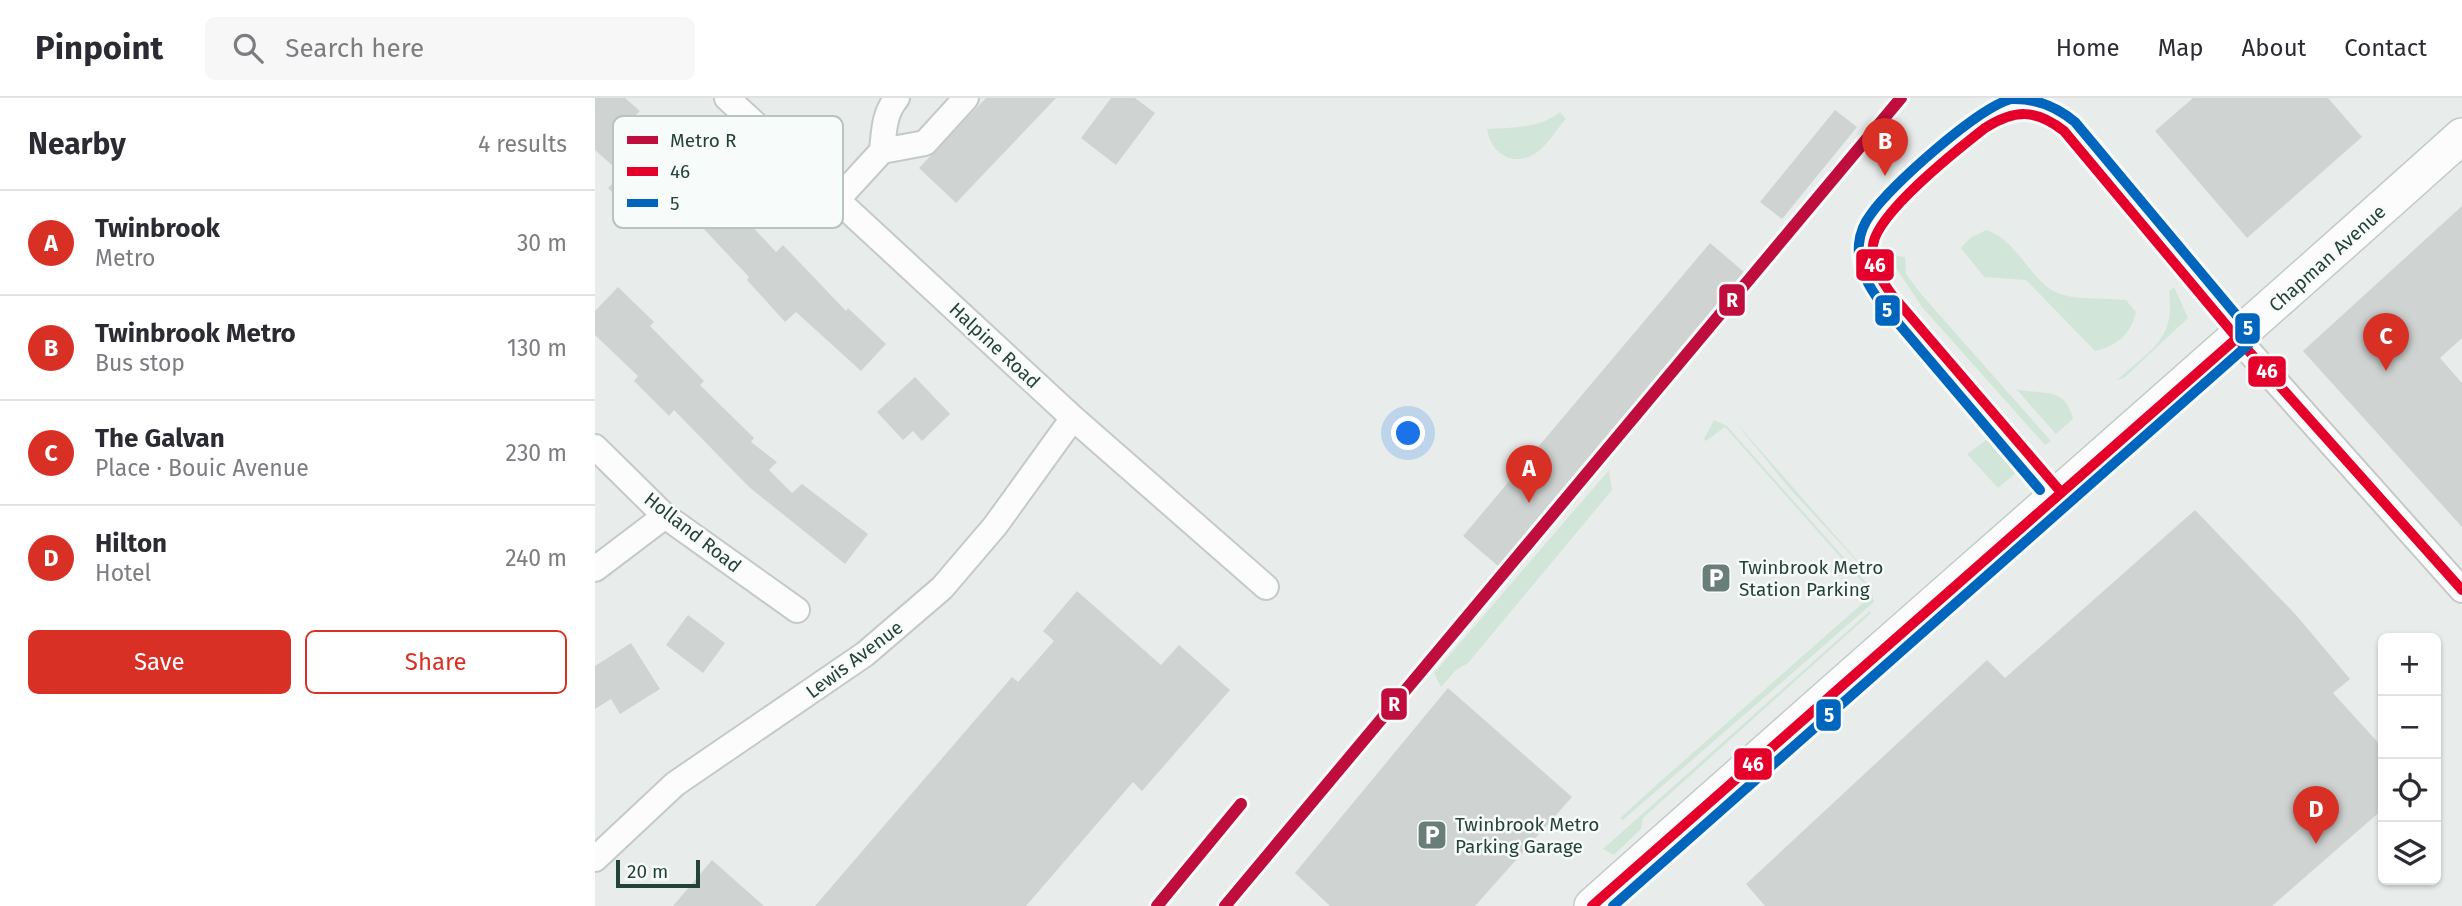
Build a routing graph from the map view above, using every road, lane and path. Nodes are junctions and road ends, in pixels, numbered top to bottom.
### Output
1 (727, 98) edge
2 (897, 98) edge
3 (966, 98) edge
4 (746, 116) edge
5 (2462, 136) edge
6 (882, 151) junction
7 (843, 193) edge
8 (843, 206) edge
9 (2237, 338) junction
10 (1073, 418) junction
11 (595, 447) edge
12 (666, 516) junction
13 (595, 569) edge
14 (1266, 587) dead end
15 (2462, 590) edge
16 (797, 610) dead end
17 (595, 859) edge
18 (1593, 906) edge

1 - 4 street, Halpine Road
2 - 6 street
3 - 6 street
5 - 9 street, Chapman Avenue
6 - 7 street
8 - 10 street, Halpine Road
9 - 15 street
9 - 18 street, Chapman Avenue
10 - 14 street, Halpine Road
10 - 17 street, Lewis Avenue
11 - 12 street, Holland Road
12 - 13 street
12 - 16 street, Holland Road

